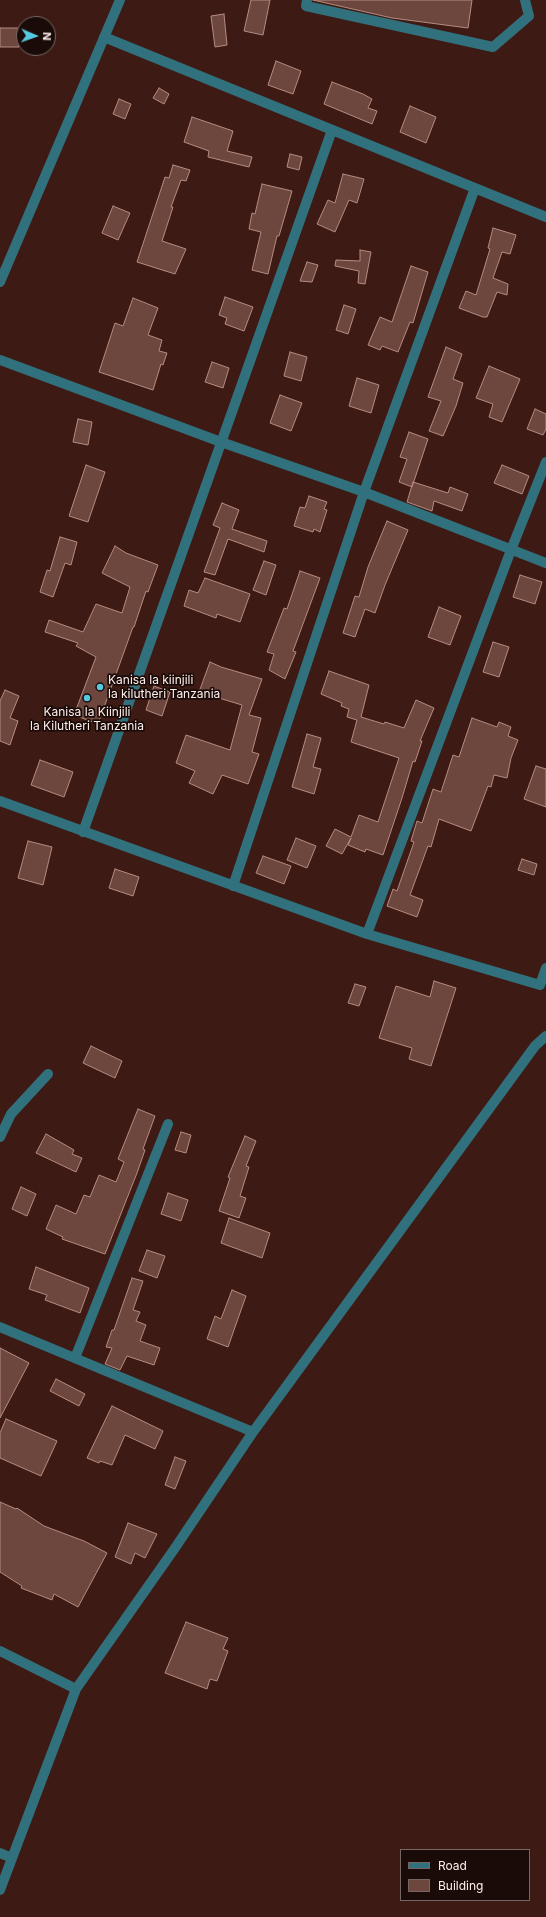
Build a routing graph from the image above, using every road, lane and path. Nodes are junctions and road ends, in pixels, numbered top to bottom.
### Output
1 (120, 0) edge
2 (307, 0) edge
3 (524, 0) edge
4 (104, 37) junction
5 (332, 130) junction
6 (475, 188) junction
7 (546, 217) edge
8 (0, 282) edge
9 (0, 360) edge
10 (221, 442) junction
11 (546, 462) edge
12 (364, 492) junction
13 (511, 550) junction
14 (546, 563) edge
15 (0, 801) edge
16 (83, 832) junction
17 (233, 886) junction
18 (367, 934) junction
19 (546, 968) edge
20 (546, 1036) edge
21 (48, 1074) dead end
22 (168, 1124) dead end
23 (0, 1138) edge
24 (0, 1327) edge
25 (75, 1358) junction
26 (253, 1432) junction
27 (0, 1651) edge
28 (76, 1689) junction
29 (0, 1853) edge
30 (12, 1858) junction
31 (0, 1890) edge

1 - 4 street
2 - 3 street
4 - 5 street
4 - 8 street
5 - 6 street
5 - 10 street
6 - 7 street
6 - 12 street
9 - 10 street
10 - 12 street
10 - 16 street
11 - 13 street
12 - 13 street
12 - 17 street
13 - 14 street
13 - 18 street
15 - 16 street
16 - 17 street
17 - 18 street
18 - 19 street
20 - 26 street
21 - 23 street
22 - 25 street
24 - 25 street
25 - 26 street
26 - 28 street
27 - 28 street
28 - 30 street
29 - 30 street
30 - 31 street

